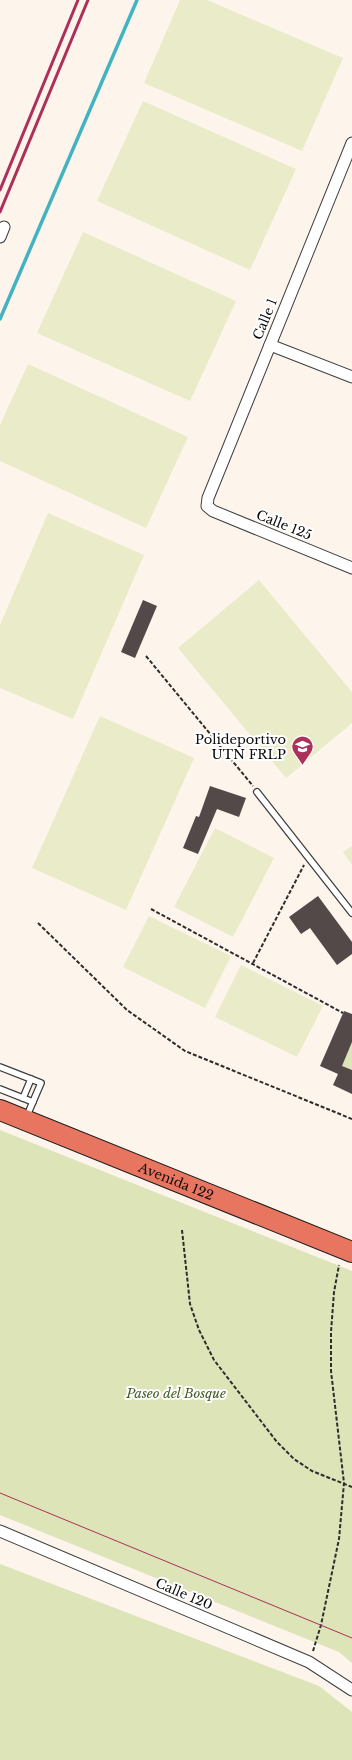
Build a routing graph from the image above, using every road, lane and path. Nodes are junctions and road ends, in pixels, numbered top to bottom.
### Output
1 (352, 144) edge
2 (348, 163) edge
3 (270, 345) junction
4 (352, 377) edge
5 (206, 506) joint
6 (351, 564) edge
7 (146, 656) dead end
8 (257, 792) joint
9 (308, 857) junction
10 (152, 909) dead end
11 (352, 913) edge
12 (38, 923) dead end
13 (253, 963) junction
14 (343, 1014) dead end
15 (0, 1067) edge
16 (31, 1079) junction
17 (0, 1088) edge
18 (23, 1098) junction
19 (33, 1102) junction
20 (0, 1110) edge
21 (352, 1119) edge
22 (25, 1120) junction
23 (182, 1230) dead end
24 (349, 1251) edge
25 (344, 1483) junction
26 (352, 1487) edge
27 (0, 1531) edge
28 (309, 1662) junction
29 (352, 1690) edge

1 - 2 street, Calle 1
2 - 3 street, Calle 1
3 - 4 street
3 - 5 street, Calle 1
5 - 6 street, Calle 125
7 - 8 path
8 - 9 lane
9 - 11 lane
9 - 13 path
10 - 13 path
12 - 21 path
13 - 14 path
15 - 16 lane
16 - 18 lane
16 - 19 lane
17 - 18 lane
18 - 19 lane
19 - 22 lane
20 - 22 highway, Avenida 122
22 - 24 highway, Avenida 122
23 - 25 path
24 - 25 path
25 - 26 path
25 - 28 path
27 - 28 street, Calle 120
28 - 29 street, Calle 120

